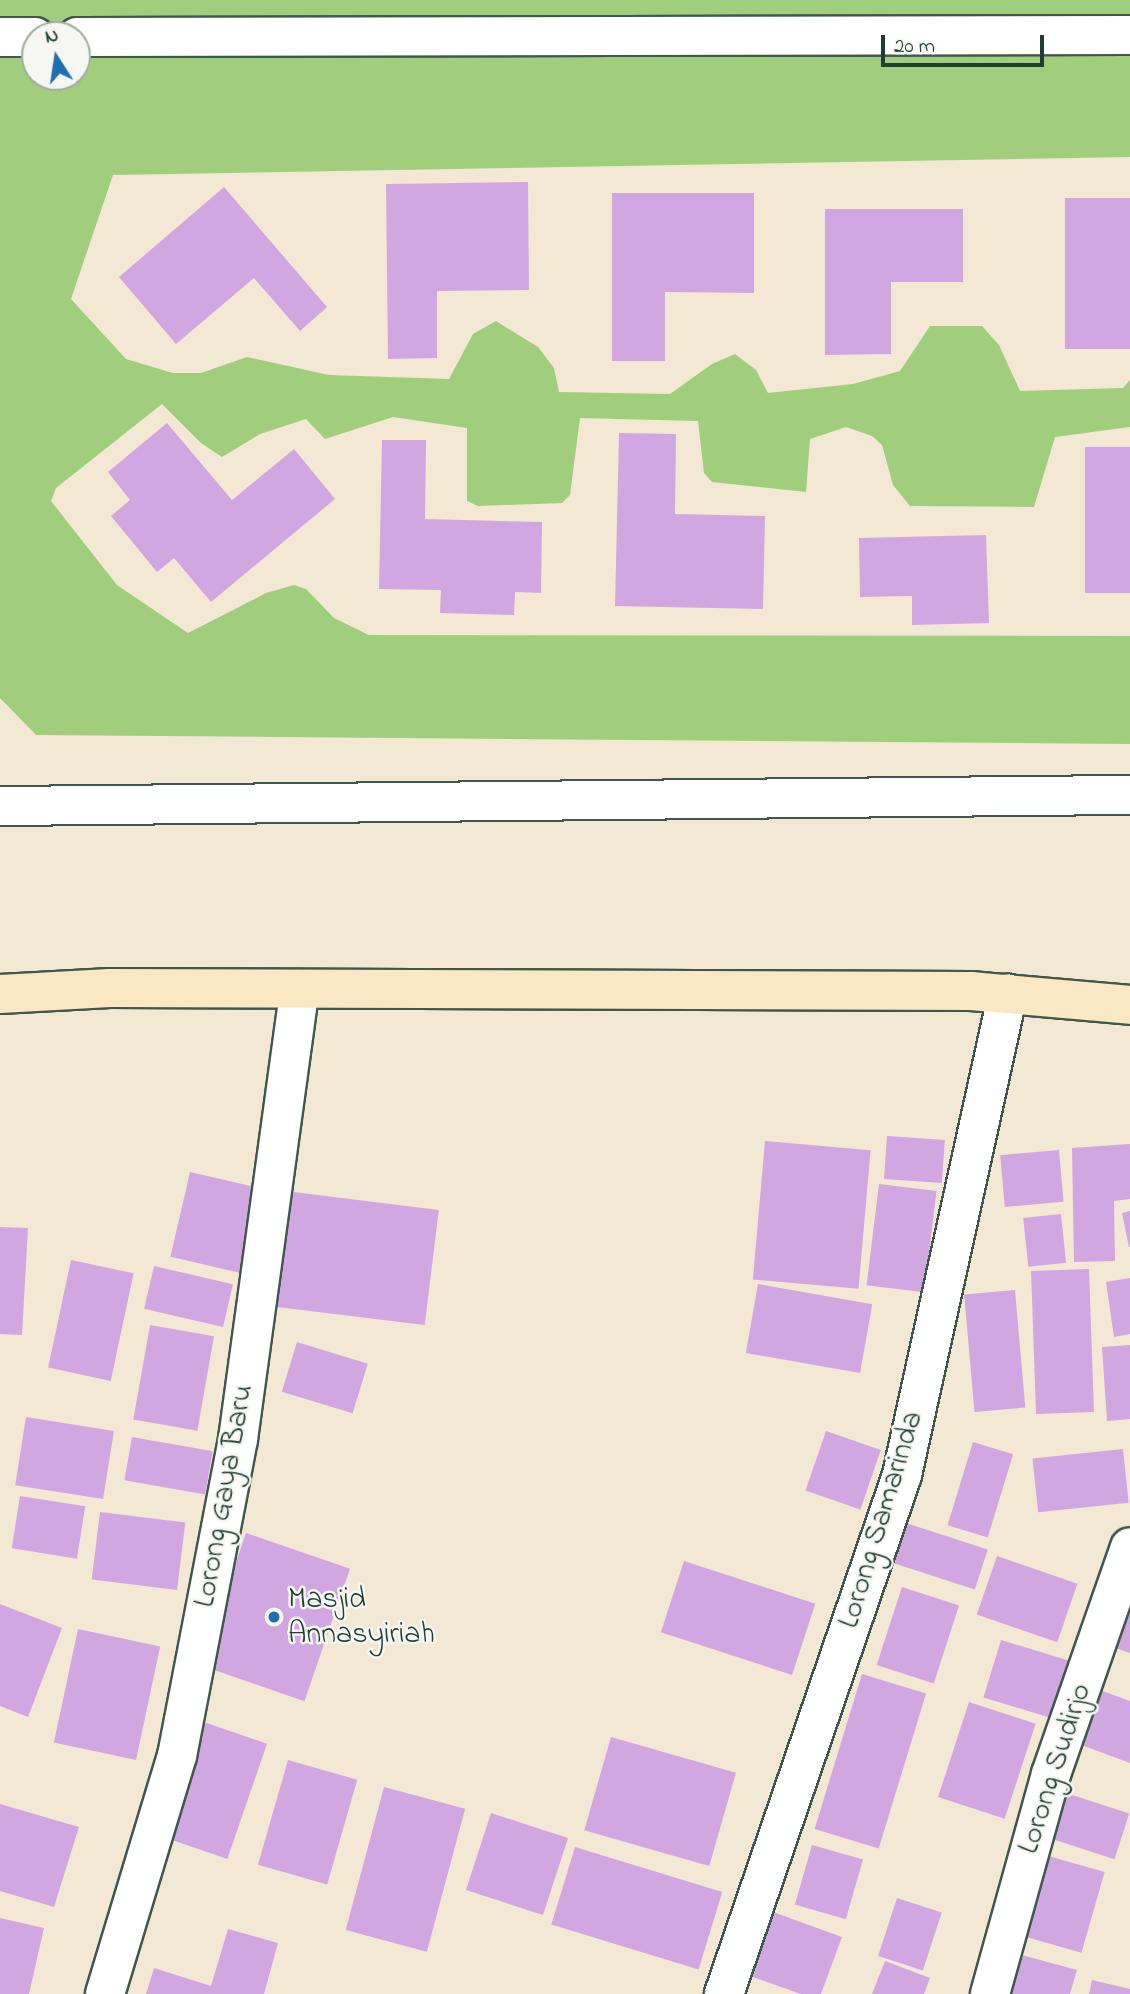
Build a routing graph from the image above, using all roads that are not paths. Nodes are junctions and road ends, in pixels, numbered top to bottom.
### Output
1 (1130, 35) edge
2 (0, 37) edge
3 (21, 37) edge
4 (91, 37) edge
5 (1130, 795) edge
6 (0, 806) edge
7 (300, 989) junction
8 (1, 994) edge
9 (1008, 994) junction
10 (1130, 1005) edge
11 (1130, 1547) edge
12 (104, 1994) edge
13 (724, 1994) edge
14 (989, 1994) edge

1 - 4 street
2 - 3 street
5 - 6 street
7 - 8 main road
7 - 9 main road
7 - 12 street, Lorong Gaya Baru
9 - 10 main road
9 - 13 street, Lorong Samarinda
11 - 14 street, Lorong Sudirjo

